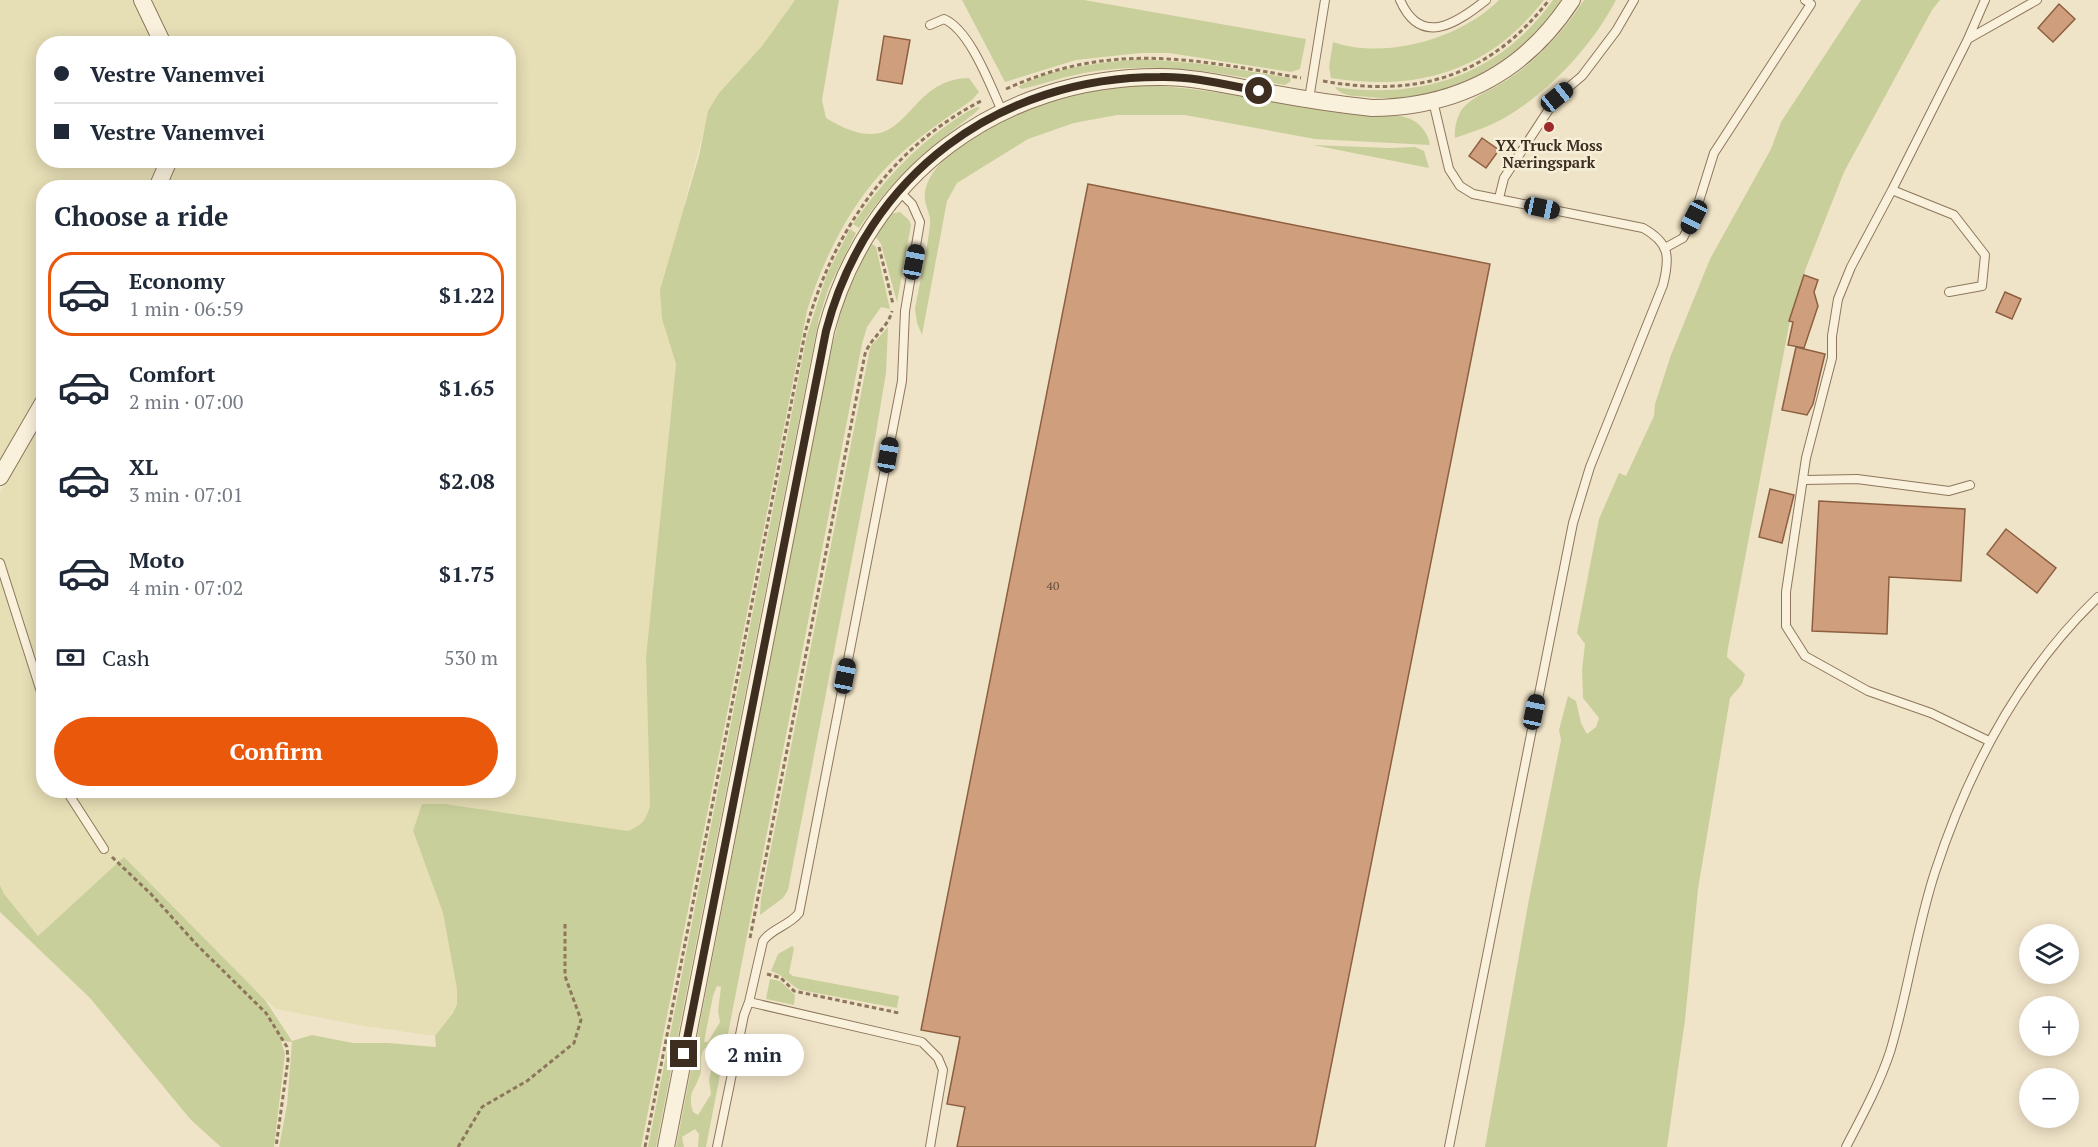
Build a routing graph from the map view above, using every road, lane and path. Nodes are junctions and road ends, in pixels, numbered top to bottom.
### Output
1 (142, 0) edge
2 (1326, 0) edge
3 (1400, 0) edge
4 (1486, 0) edge
5 (1549, 0) edge
6 (1572, 0) edge
7 (1635, 0) edge
8 (1805, 0) edge
9 (2037, 0) edge
10 (1985, 1) edge
11 (930, 25) dead end
12 (159, 36) edge
13 (1968, 39) junction
14 (1312, 80) junction
15 (994, 94) junction
16 (1309, 99) junction
17 (1433, 101) junction
18 (1002, 111) junction
19 (1892, 190) junction
20 (900, 192) junction
21 (1499, 198) junction
22 (848, 225) junction
23 (865, 235) junction
24 (1665, 248) junction
25 (1949, 292) dead end
26 (36, 415) edge
27 (0, 477) edge
28 (1804, 480) junction
29 (1970, 484) dead end
30 (0, 563) edge
31 (2098, 597) edge
32 (36, 676) edge
33 (1989, 741) junction
34 (70, 798) edge
35 (104, 849) joint
36 (565, 924) dead end
37 (748, 946) dead end
38 (767, 974) dead end
39 (749, 1002) junction
40 (899, 1013) dead end
41 (276, 1147) edge
42 (458, 1147) edge
43 (645, 1147) edge
44 (666, 1147) edge
45 (717, 1147) edge
46 (930, 1147) edge
47 (1449, 1147) edge
48 (1846, 1147) edge

1 - 12 street
2 - 14 lane
3 - 4 lane
5 - 14 path
6 - 17 street
7 - 21 lane
8 - 24 lane
9 - 13 lane
10 - 13 lane
11 - 15 lane
13 - 19 lane
14 - 15 path
14 - 16 lane
15 - 18 lane
15 - 22 path
16 - 17 street
16 - 18 street
17 - 21 lane
18 - 20 street
19 - 25 lane
19 - 28 lane
20 - 23 street
20 - 39 lane
21 - 24 lane
22 - 23 path
22 - 43 path
23 - 37 path
23 - 44 street
24 - 47 lane
26 - 27 street
28 - 29 lane
28 - 33 lane
30 - 32 lane
31 - 33 lane
33 - 48 lane
34 - 35 lane
35 - 41 path
36 - 42 path
38 - 40 path
39 - 45 lane
39 - 46 lane

